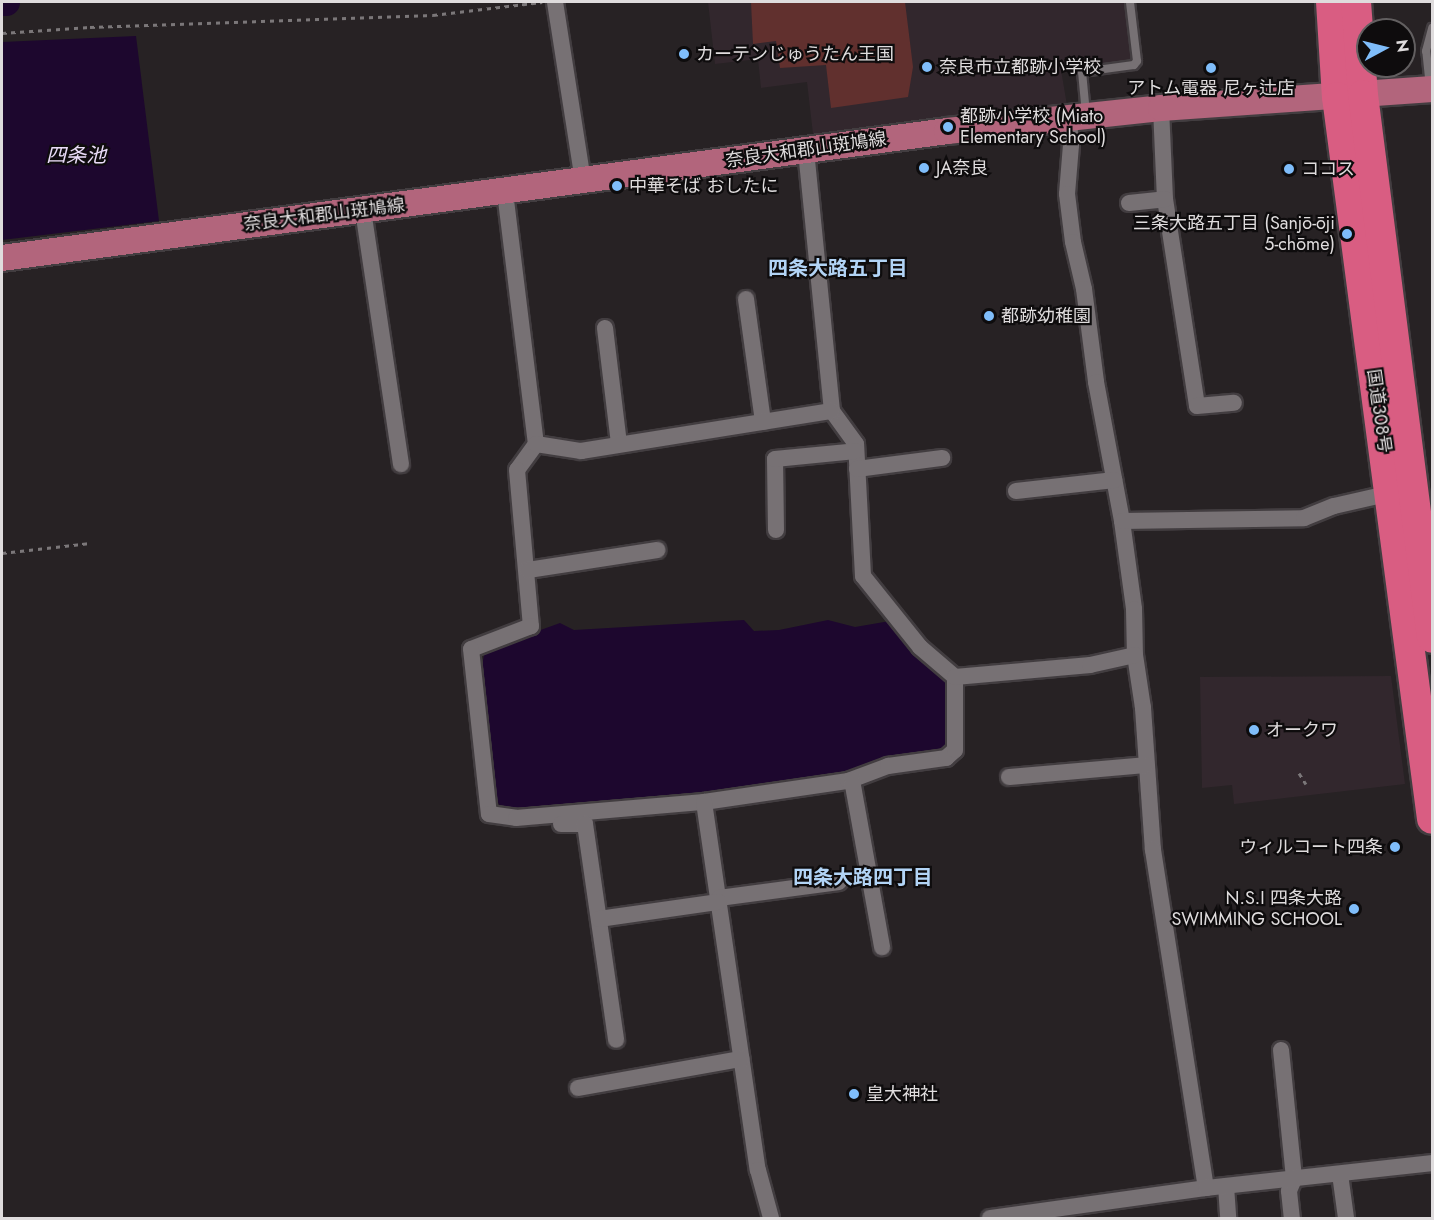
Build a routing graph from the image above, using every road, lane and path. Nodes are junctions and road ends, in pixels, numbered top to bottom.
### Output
1 (546, 2) edge
2 (555, 2) edge
3 (1130, 2) edge
4 (1330, 2) edge
5 (1356, 2) edge
6 (1432, 28) edge
7 (2, 33) edge
8 (1431, 89) edge
9 (1350, 96) junction
10 (1161, 108) junction
11 (1078, 118) junction
12 (806, 149) junction
13 (583, 181) junction
14 (505, 192) junction
15 (1165, 199) junction
16 (1129, 203) dead end
17 (363, 210) junction
18 (2, 258) edge
19 (746, 299) dead end
20 (605, 328) dead end
21 (1234, 403) dead end
22 (832, 411) junction
23 (764, 422) junction
24 (619, 443) junction
25 (536, 444) junction
26 (942, 458) dead end
27 (857, 460) junction
28 (401, 464) dead end
29 (1114, 480) junction
30 (1016, 491) dead end
31 (1402, 492) junction
32 (1122, 520) junction
33 (776, 530) dead end
34 (1426, 538) edge
35 (90, 543) dead end
36 (657, 550) dead end
37 (2, 554) edge
38 (528, 570) junction
39 (1432, 638) edge
40 (1134, 655) junction
41 (956, 677) junction
42 (1145, 765) junction
43 (1299, 773) dead end
44 (1009, 777) dead end
45 (852, 780) junction
46 (1305, 784) dead end
47 (704, 802) junction
48 (516, 818) junction
49 (1432, 819) edge
50 (839, 882) dead end
51 (719, 900) junction
52 (599, 919) junction
53 (882, 947) dead end
54 (616, 1040) dead end
55 (1281, 1050) dead end
56 (741, 1059) junction
57 (578, 1088) dead end
58 (1432, 1163) edge
59 (1340, 1174) junction
60 (1294, 1179) junction
61 (1226, 1186) junction
62 (1206, 1188) junction
63 (771, 1218) edge
64 (990, 1218) edge
65 (1228, 1218) edge
66 (1292, 1218) edge
67 (1346, 1218) edge

1 - 7 path
2 - 13 street
3 - 11 lane
4 - 9 highway, 国道308号
5 - 9 highway, 国道308号
6 - 8 lane
8 - 9 main road, 奈良大和郡山斑鳩線
9 - 10 main road, 奈良大和郡山斑鳩線
9 - 31 highway, 国道308号
10 - 11 main road, 奈良大和郡山斑鳩線
10 - 15 street
11 - 12 main road, 奈良大和郡山斑鳩線
11 - 29 street
12 - 13 main road, 奈良大和郡山斑鳩線
12 - 22 street
13 - 14 main road, 奈良大和郡山斑鳩線
14 - 17 main road, 奈良大和郡山斑鳩線
14 - 25 street
15 - 16 street
15 - 21 street
17 - 18 main road, 奈良大和郡山斑鳩線
17 - 28 street
19 - 23 street
20 - 24 street
22 - 23 street
22 - 27 street
23 - 24 street
24 - 25 street
25 - 38 street
26 - 27 street
27 - 33 street
27 - 41 street
29 - 30 street
29 - 32 street
31 - 32 street
31 - 34 highway, 国道308号
31 - 49 highway, 国道308号
32 - 40 street
34 - 39 highway, 国道308号
35 - 37 path
36 - 38 street
38 - 48 street
40 - 41 street
40 - 42 street
41 - 45 street
42 - 44 street
42 - 62 street
43 - 46 path
45 - 47 street
45 - 53 street
47 - 48 street
47 - 51 street
48 - 52 street
50 - 51 street
51 - 52 street
51 - 56 street
52 - 54 street
55 - 60 street
56 - 57 street
56 - 63 street
58 - 59 street
59 - 60 street
59 - 67 street
60 - 61 street
60 - 66 street
61 - 62 street
61 - 65 street
62 - 64 street

